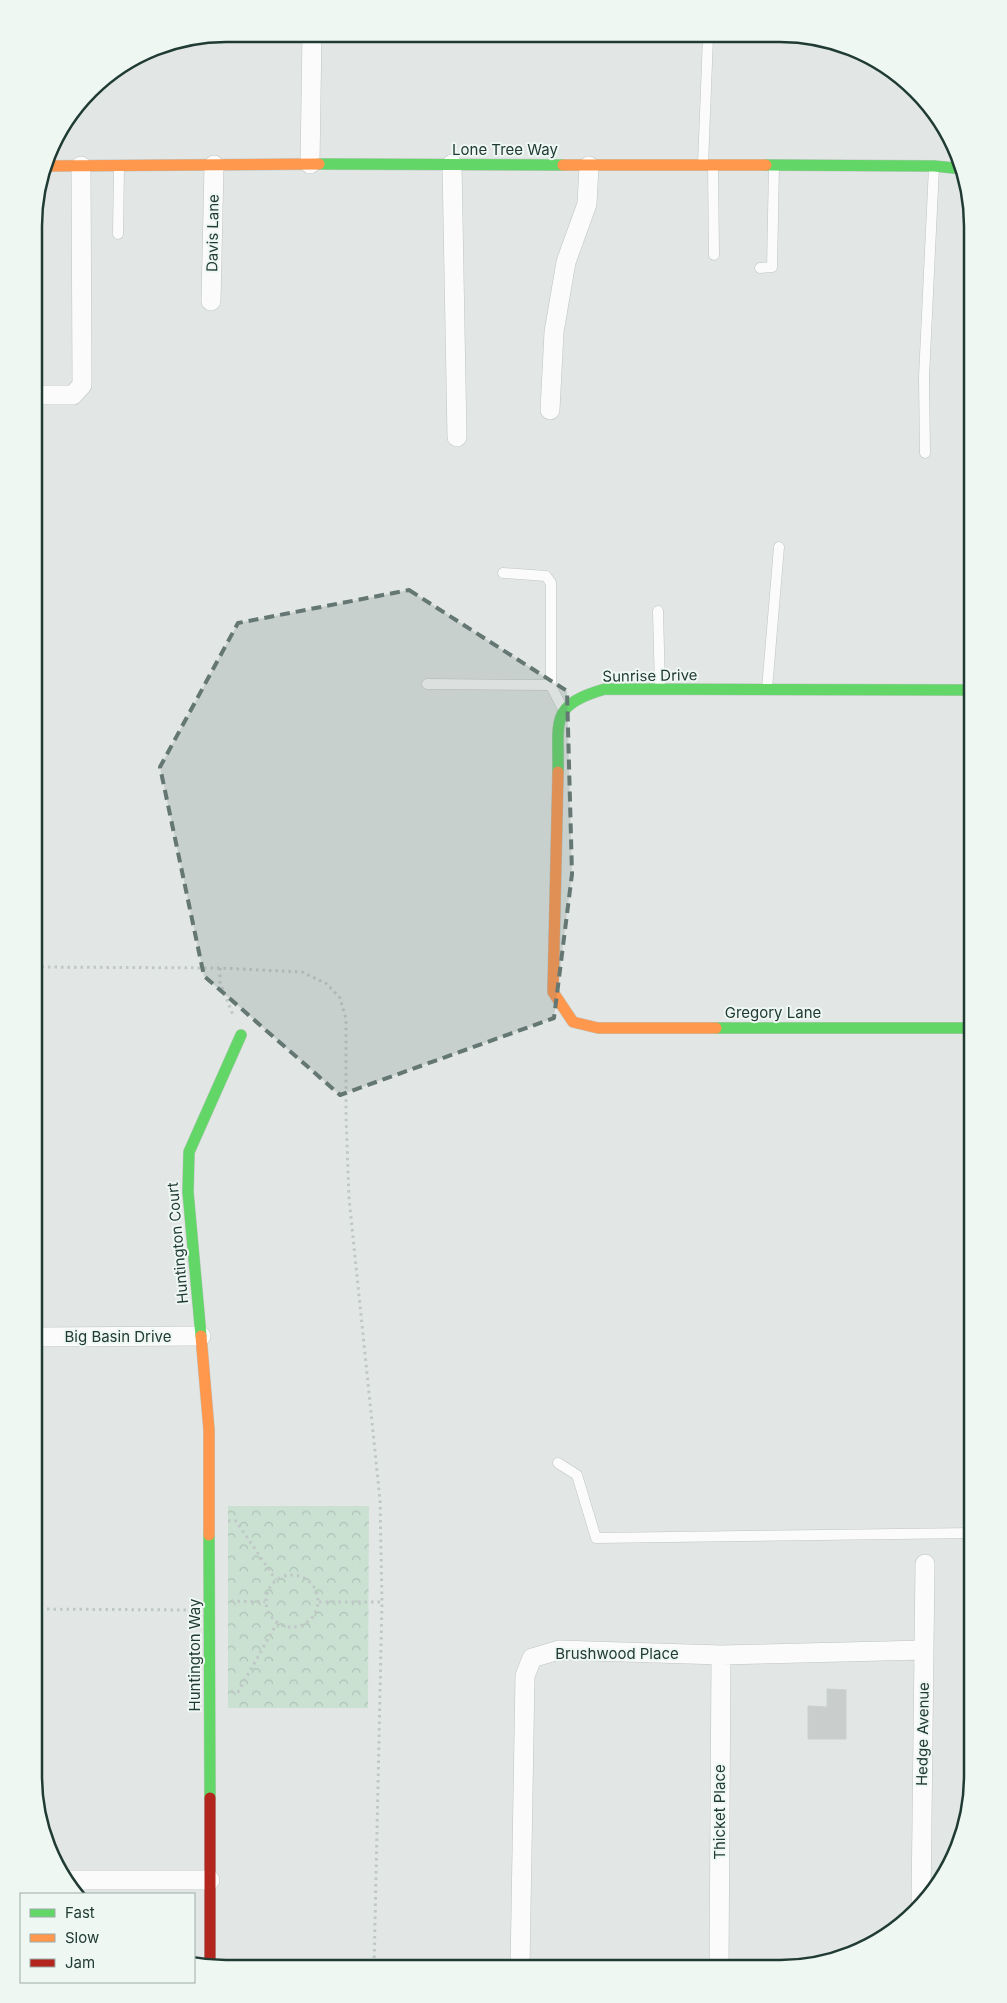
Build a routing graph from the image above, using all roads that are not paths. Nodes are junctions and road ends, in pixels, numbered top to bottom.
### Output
1 (312, 42) edge
2 (708, 42) edge
3 (310, 164) junction
4 (452, 164) junction
5 (214, 165) junction
6 (708, 165) junction
7 (774, 165) junction
8 (53, 166) edge
9 (80, 166) junction
10 (120, 166) junction
11 (589, 166) junction
12 (934, 166) junction
13 (955, 168) edge
14 (118, 234) dead end
15 (714, 255) dead end
16 (760, 268) dead end
17 (211, 301) dead end
18 (42, 395) edge
19 (550, 410) dead end
20 (457, 437) dead end
21 (925, 453) dead end
22 (778, 547) dead end
23 (502, 573) dead end
24 (658, 611) dead end
25 (427, 684) dead end
26 (551, 685) junction
27 (660, 690) junction
28 (767, 690) junction
29 (964, 690) edge
30 (563, 709) junction
31 (964, 1028) edge
32 (242, 1035) road end
33 (201, 1336) junction
34 (42, 1337) edge
35 (209, 1430) joint
36 (558, 1463) dead end
37 (964, 1533) edge
38 (925, 1564) dead end
39 (924, 1650) junction
40 (721, 1655) junction
41 (75, 1880) edge
42 (210, 1880) junction
43 (921, 1895) edge
44 (210, 1960) edge
45 (520, 1960) edge
46 (719, 1960) edge

1 - 3 street
2 - 6 lane
3 - 4 street, Lone Tree Way
3 - 5 street, Lone Tree Way
4 - 11 street, Lone Tree Way
4 - 20 street
5 - 10 street, Lone Tree Way
5 - 17 street, Davis Lane
6 - 7 street, Lone Tree Way
6 - 11 street, Lone Tree Way
6 - 15 lane
7 - 12 street, Lone Tree Way
7 - 16 lane
8 - 9 street, Lone Tree Way
9 - 10 street, Lone Tree Way
9 - 18 street
10 - 14 lane
11 - 19 street
12 - 13 street, Lone Tree Way
12 - 21 lane
22 - 28 lane
23 - 26 lane
24 - 27 lane
25 - 26 lane
26 - 30 lane
27 - 28 street, Sunrise Drive
27 - 30 street, Sunrise Drive
28 - 29 street, Sunrise Drive
30 - 31 street, Gregory Lane
32 - 33 street, Huntington Court
33 - 34 street, Big Basin Drive
33 - 35 street, Huntington Court
35 - 42 street, Huntington Way
36 - 37 lane
38 - 39 street, Hedge Avenue
39 - 40 street, Brushwood Place
39 - 43 street, Hedge Avenue
40 - 45 street, Brushwood Place
40 - 46 street, Thicket Place
41 - 42 street
42 - 44 street, Huntington Way

